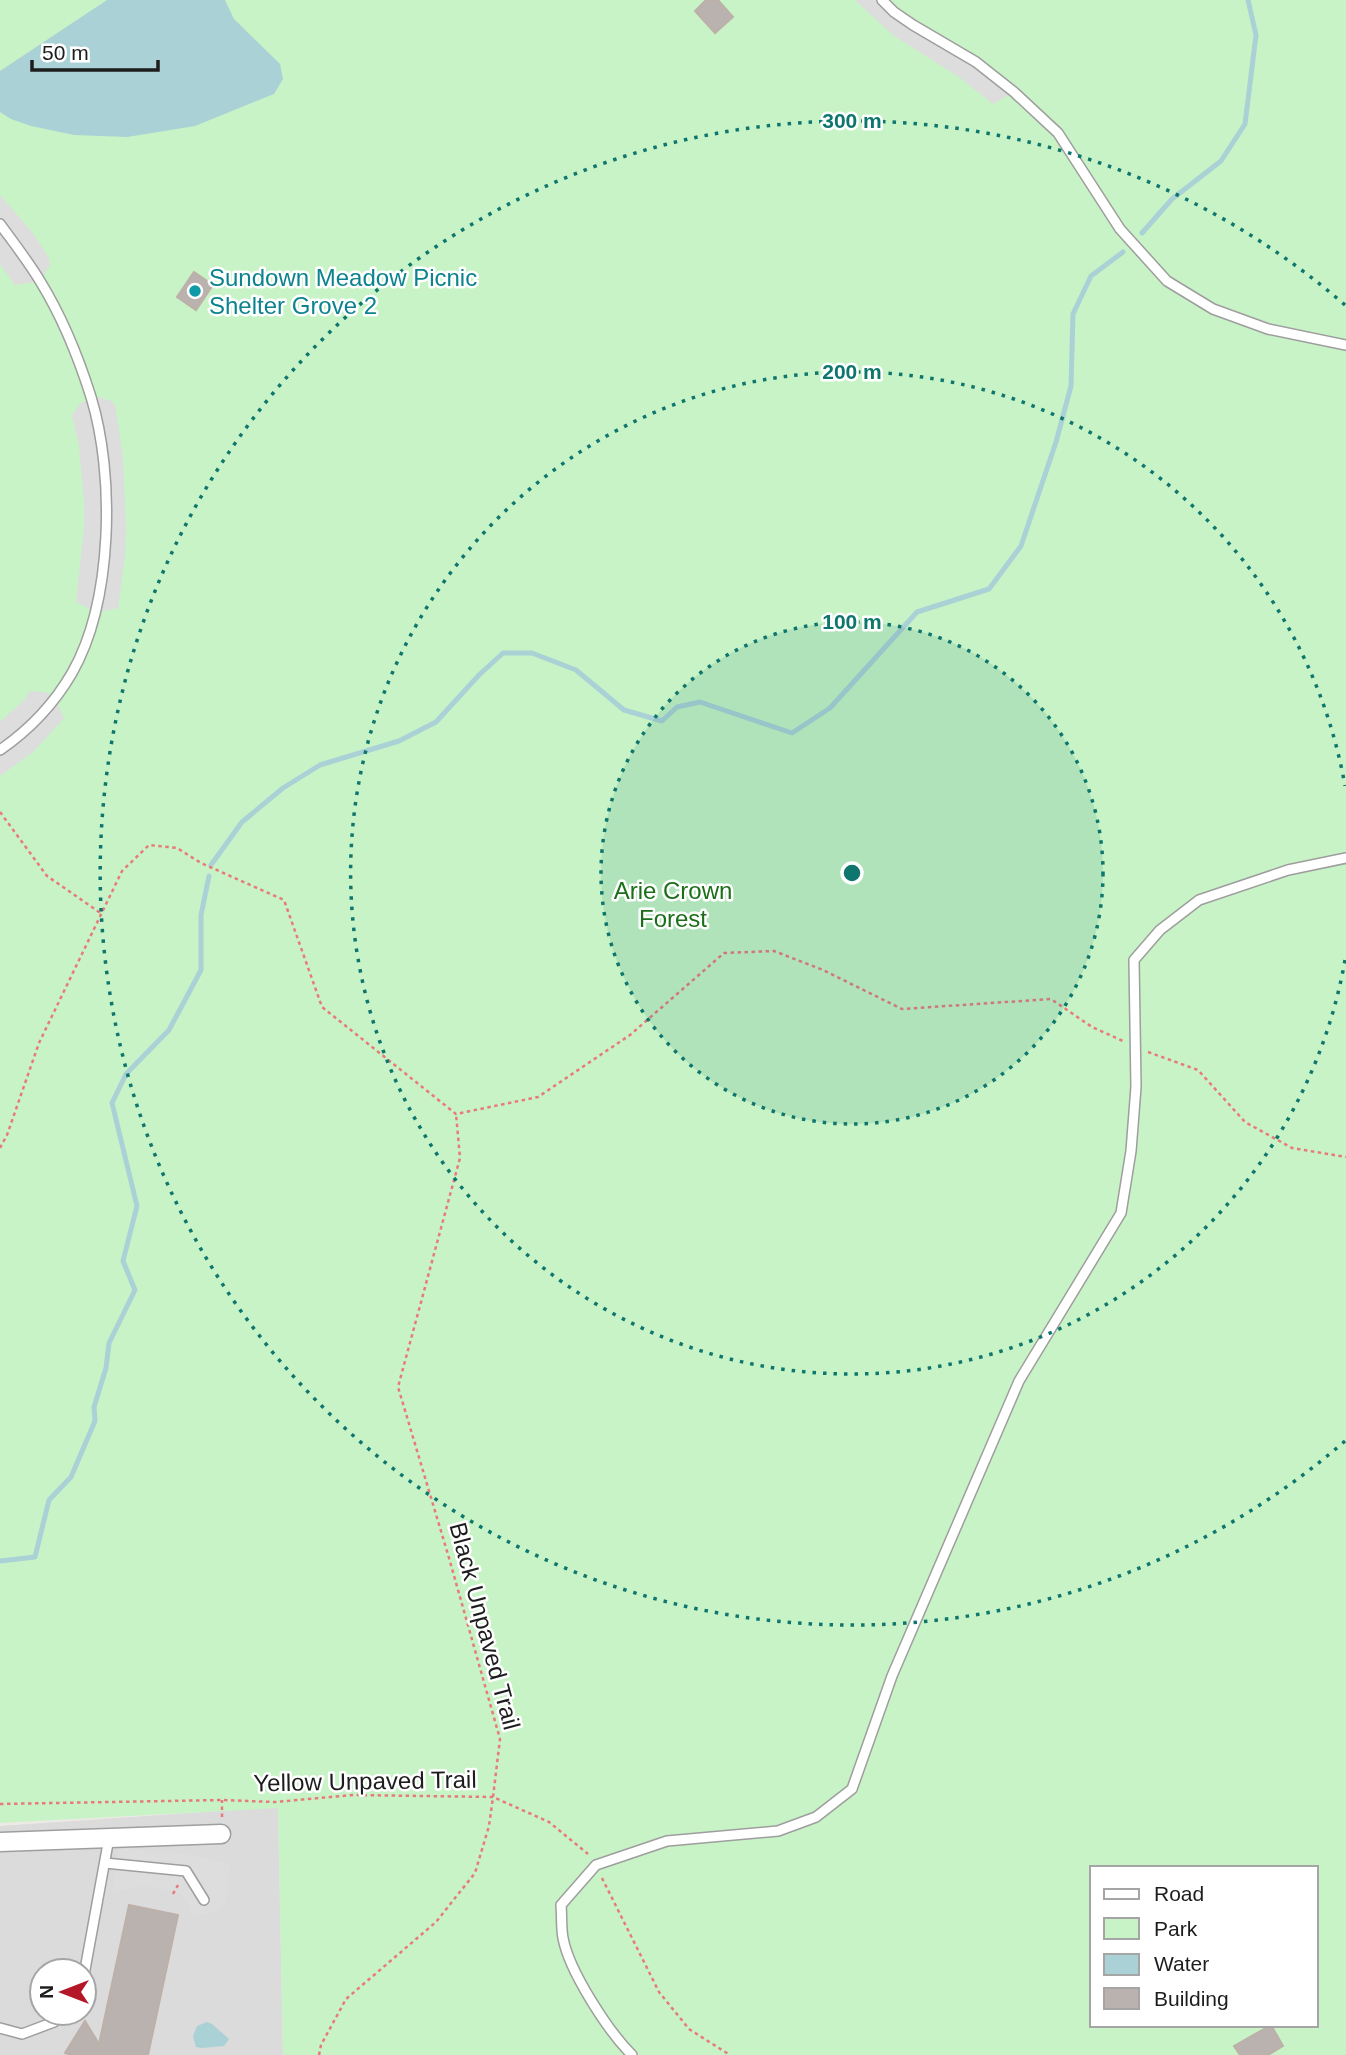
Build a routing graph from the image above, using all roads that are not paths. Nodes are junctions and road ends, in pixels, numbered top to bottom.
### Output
1 (882, 0) edge
2 (0, 224) edge
3 (1346, 345) edge
4 (0, 750) edge
5 (1346, 858) edge
6 (221, 1834) dead end
7 (109, 1838) junction
8 (0, 1842) edge
9 (105, 1863) junction
10 (204, 1900) dead end
11 (87, 1957) edge
12 (41, 2027) edge
13 (0, 2028) edge
14 (632, 2055) edge

1 - 3 lane
2 - 4 lane
5 - 14 lane
6 - 7 street
7 - 8 street
7 - 9 lane
9 - 10 lane
9 - 11 lane
12 - 13 lane

